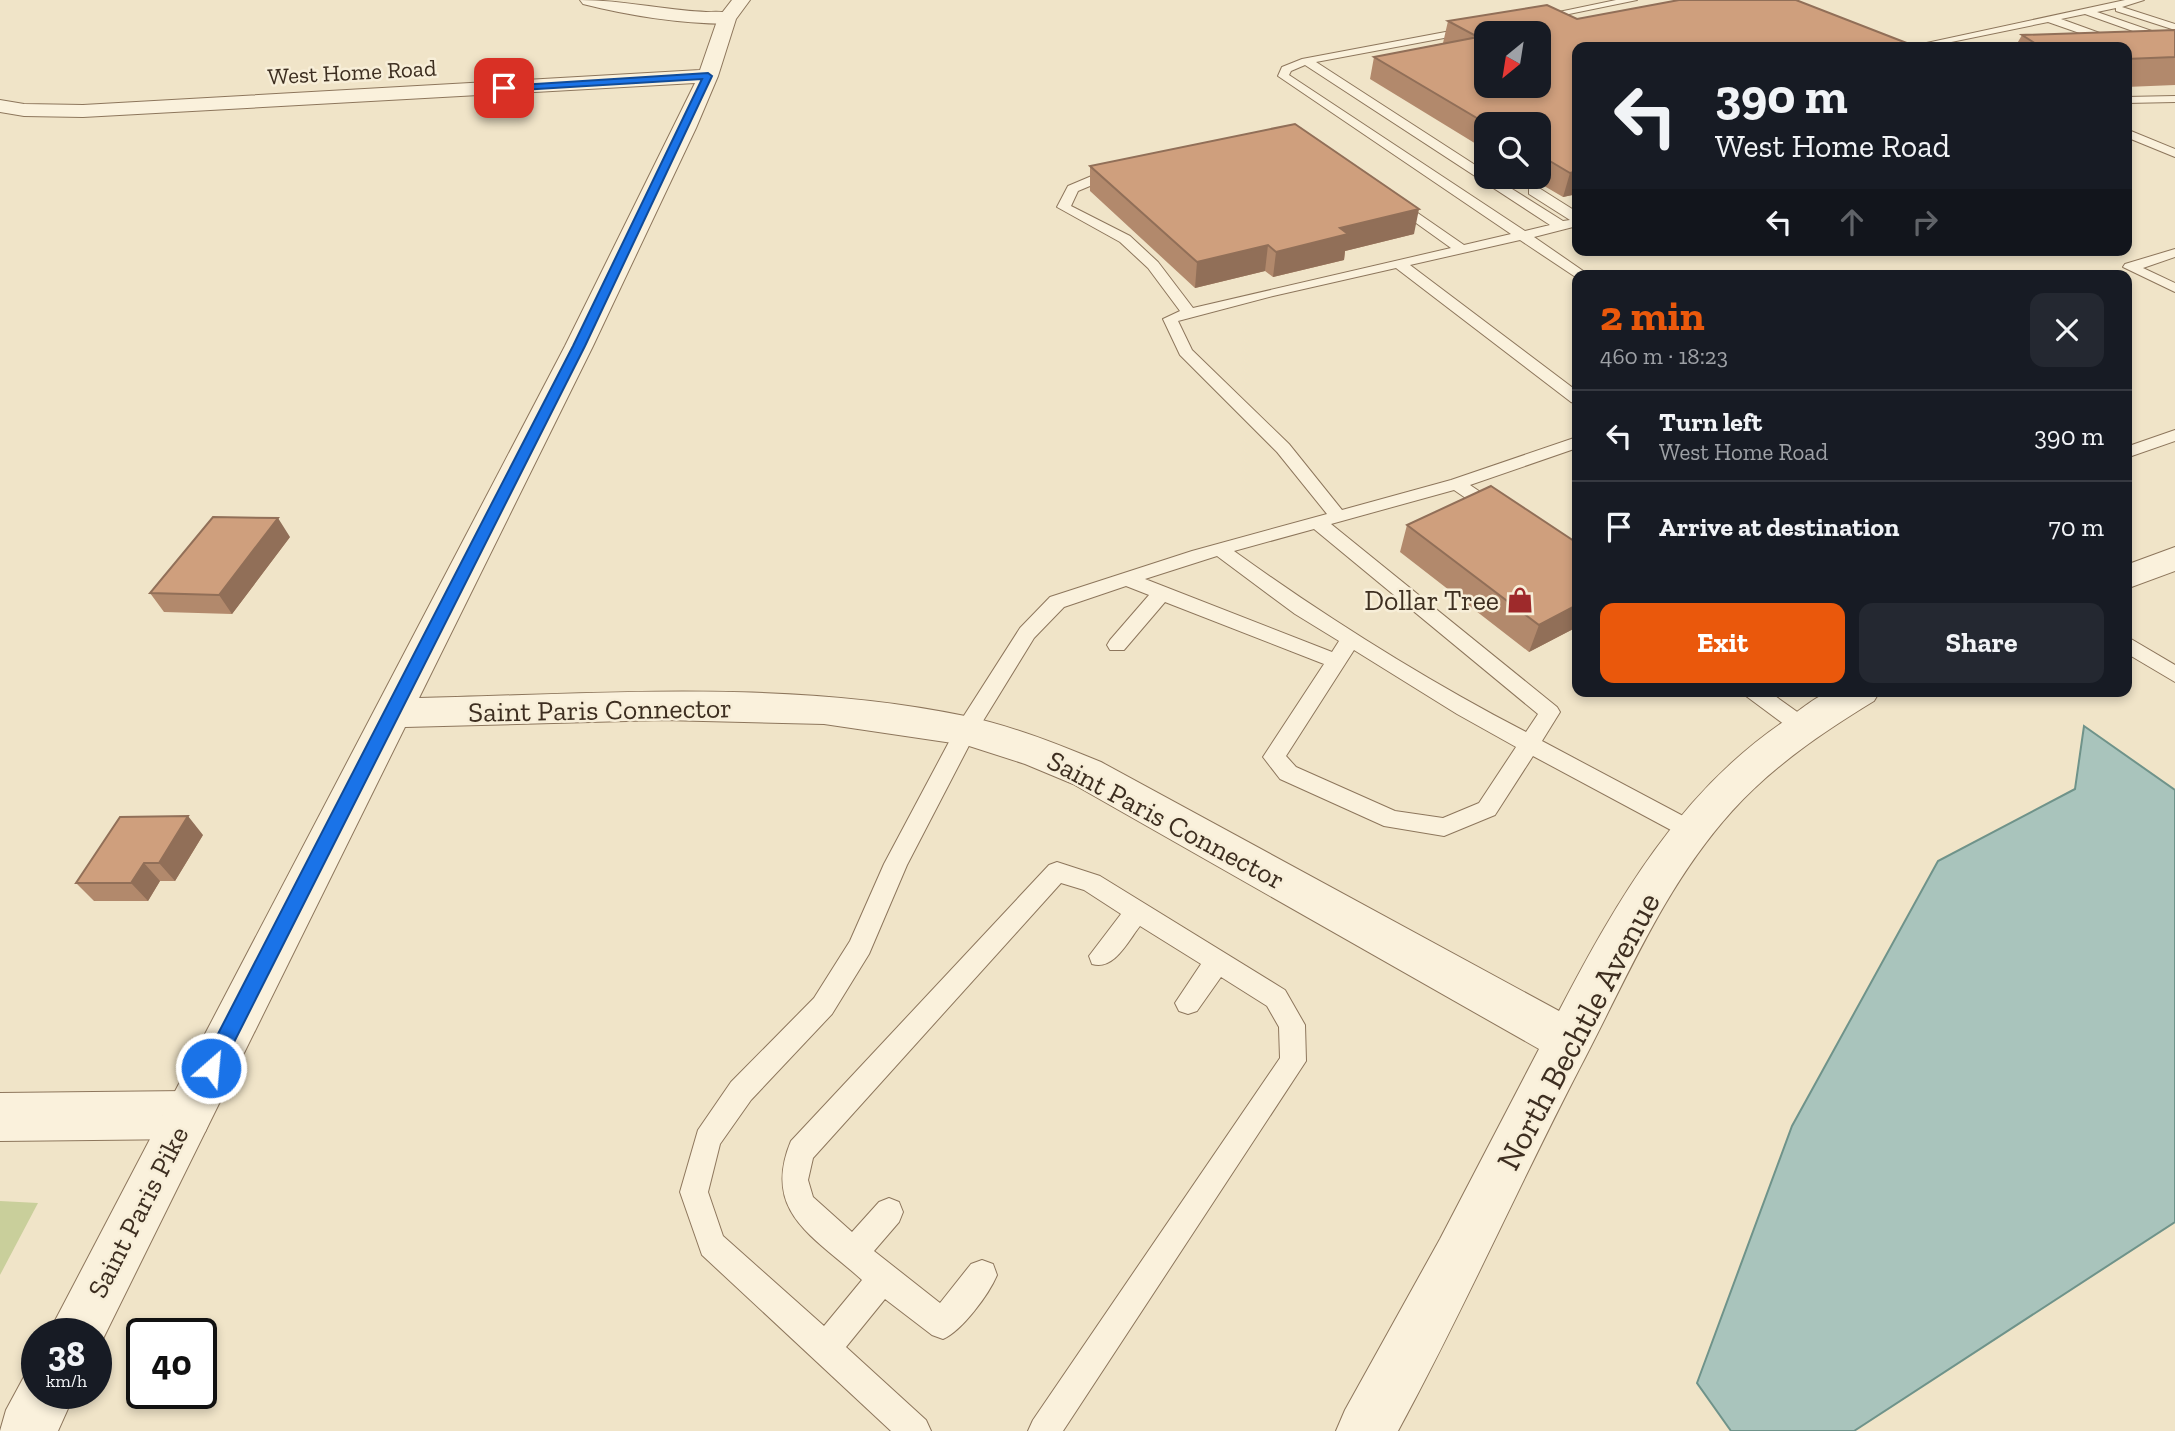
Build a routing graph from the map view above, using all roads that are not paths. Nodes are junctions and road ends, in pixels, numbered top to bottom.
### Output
1 (589, 0) edge
2 (1633, 0) edge
3 (2139, 0) edge
4 (2111, 6) junction
5 (734, 9) edge
6 (2085, 11) junction
7 (2050, 19) junction
8 (1524, 20) edge
9 (2175, 27) edge
10 (1474, 30) edge
11 (1937, 42) edge
12 (2115, 42) edge
13 (2175, 45) edge
14 (2154, 50) edge
15 (1306, 61) junction
16 (708, 76) junction
17 (2175, 99) edge
18 (2132, 100) edge
19 (2, 108) edge
20 (2132, 135) edge
21 (1466, 148) dead end
22 (1447, 152) junction
23 (2175, 153) edge
24 (1409, 160) junction
25 (1137, 166) edge
26 (1534, 191) dead end
27 (1384, 193) edge
28 (1572, 217) edge
29 (1572, 222) edge
30 (1561, 226) junction
31 (1523, 236) junction
32 (1463, 250) junction
33 (2175, 253) edge
34 (1400, 264) junction
35 (1574, 270) edge
36 (2175, 288) edge
37 (1189, 313) junction
38 (1572, 395) edge
39 (2175, 435) edge
40 (1572, 444) edge
41 (2132, 451) edge
42 (1457, 484) junction
43 (1337, 515) junction
44 (1316, 521) junction
45 (1513, 522) edge
46 (1219, 549) junction
47 (2175, 558) edge
48 (2132, 576) edge
49 (1126, 579) junction
50 (1162, 593) junction
51 (1351, 639) junction
52 (1117, 645) dead end
53 (2132, 647) edge
54 (1336, 661) junction
55 (2175, 676) edge
56 (1762, 697) edge
57 (1852, 697) edge
58 (393, 712) junction
59 (1804, 727) junction
60 (966, 732) junction
61 (1529, 744) junction
62 (1692, 831) junction
63 (1138, 911) junction
64 (1101, 956) dead end
65 (1218, 961) junction
66 (1188, 1003) dead end
67 (1569, 1041) junction
68 (187, 1115) junction
69 (0, 1117) edge
70 (889, 1212) dead end
71 (855, 1251) junction
72 (982, 1275) dead end
73 (883, 1278) junction
74 (84, 1318) edge
75 (825, 1349) junction
76 (38, 1409) edge
77 (27, 1431) edge
78 (915, 1431) edge
79 (1045, 1431) edge
80 (1366, 1431) edge

1 - 5 street
2 - 8 lane
3 - 4 lane
4 - 6 lane
4 - 9 lane
5 - 16 street, Saint Paris Pike
6 - 7 lane
6 - 13 lane
7 - 11 lane
7 - 12 lane
10 - 15 lane
13 - 14 lane
15 - 22 lane
15 - 24 lane
16 - 19 street, West Home Road
16 - 58 street, Saint Paris Pike
17 - 18 lane
20 - 23 lane
21 - 22 lane
22 - 24 lane
22 - 30 lane
24 - 31 lane
25 - 37 lane
26 - 28 lane
27 - 32 lane
29 - 30 lane
30 - 31 lane
31 - 32 lane
31 - 35 lane
32 - 34 lane
33 - 36 lane
34 - 37 lane
34 - 38 lane
37 - 43 lane
39 - 41 lane
40 - 42 lane
42 - 43 lane
42 - 45 lane
43 - 44 lane
44 - 46 lane
44 - 61 lane
46 - 49 lane
46 - 51 lane
47 - 48 street
49 - 50 lane
49 - 60 lane
50 - 52 lane
50 - 54 lane
51 - 54 lane
51 - 61 lane
53 - 55 lane
54 - 61 lane
56 - 59 lane
57 - 59 street, North Bechtle Avenue
58 - 60 street, Saint Paris Connector
58 - 68 street, Saint Paris Pike
59 - 62 street, North Bechtle Avenue
60 - 67 street, Saint Paris Connector
60 - 75 lane
61 - 62 lane
62 - 67 street, North Bechtle Avenue
63 - 64 lane
63 - 65 lane
63 - 71 lane
65 - 66 lane
65 - 79 lane
67 - 80 street, North Bechtle Avenue
68 - 69 street
68 - 74 street, Saint Paris Pike
70 - 71 lane
71 - 73 lane
72 - 73 lane
73 - 75 lane
75 - 78 lane
76 - 77 street

